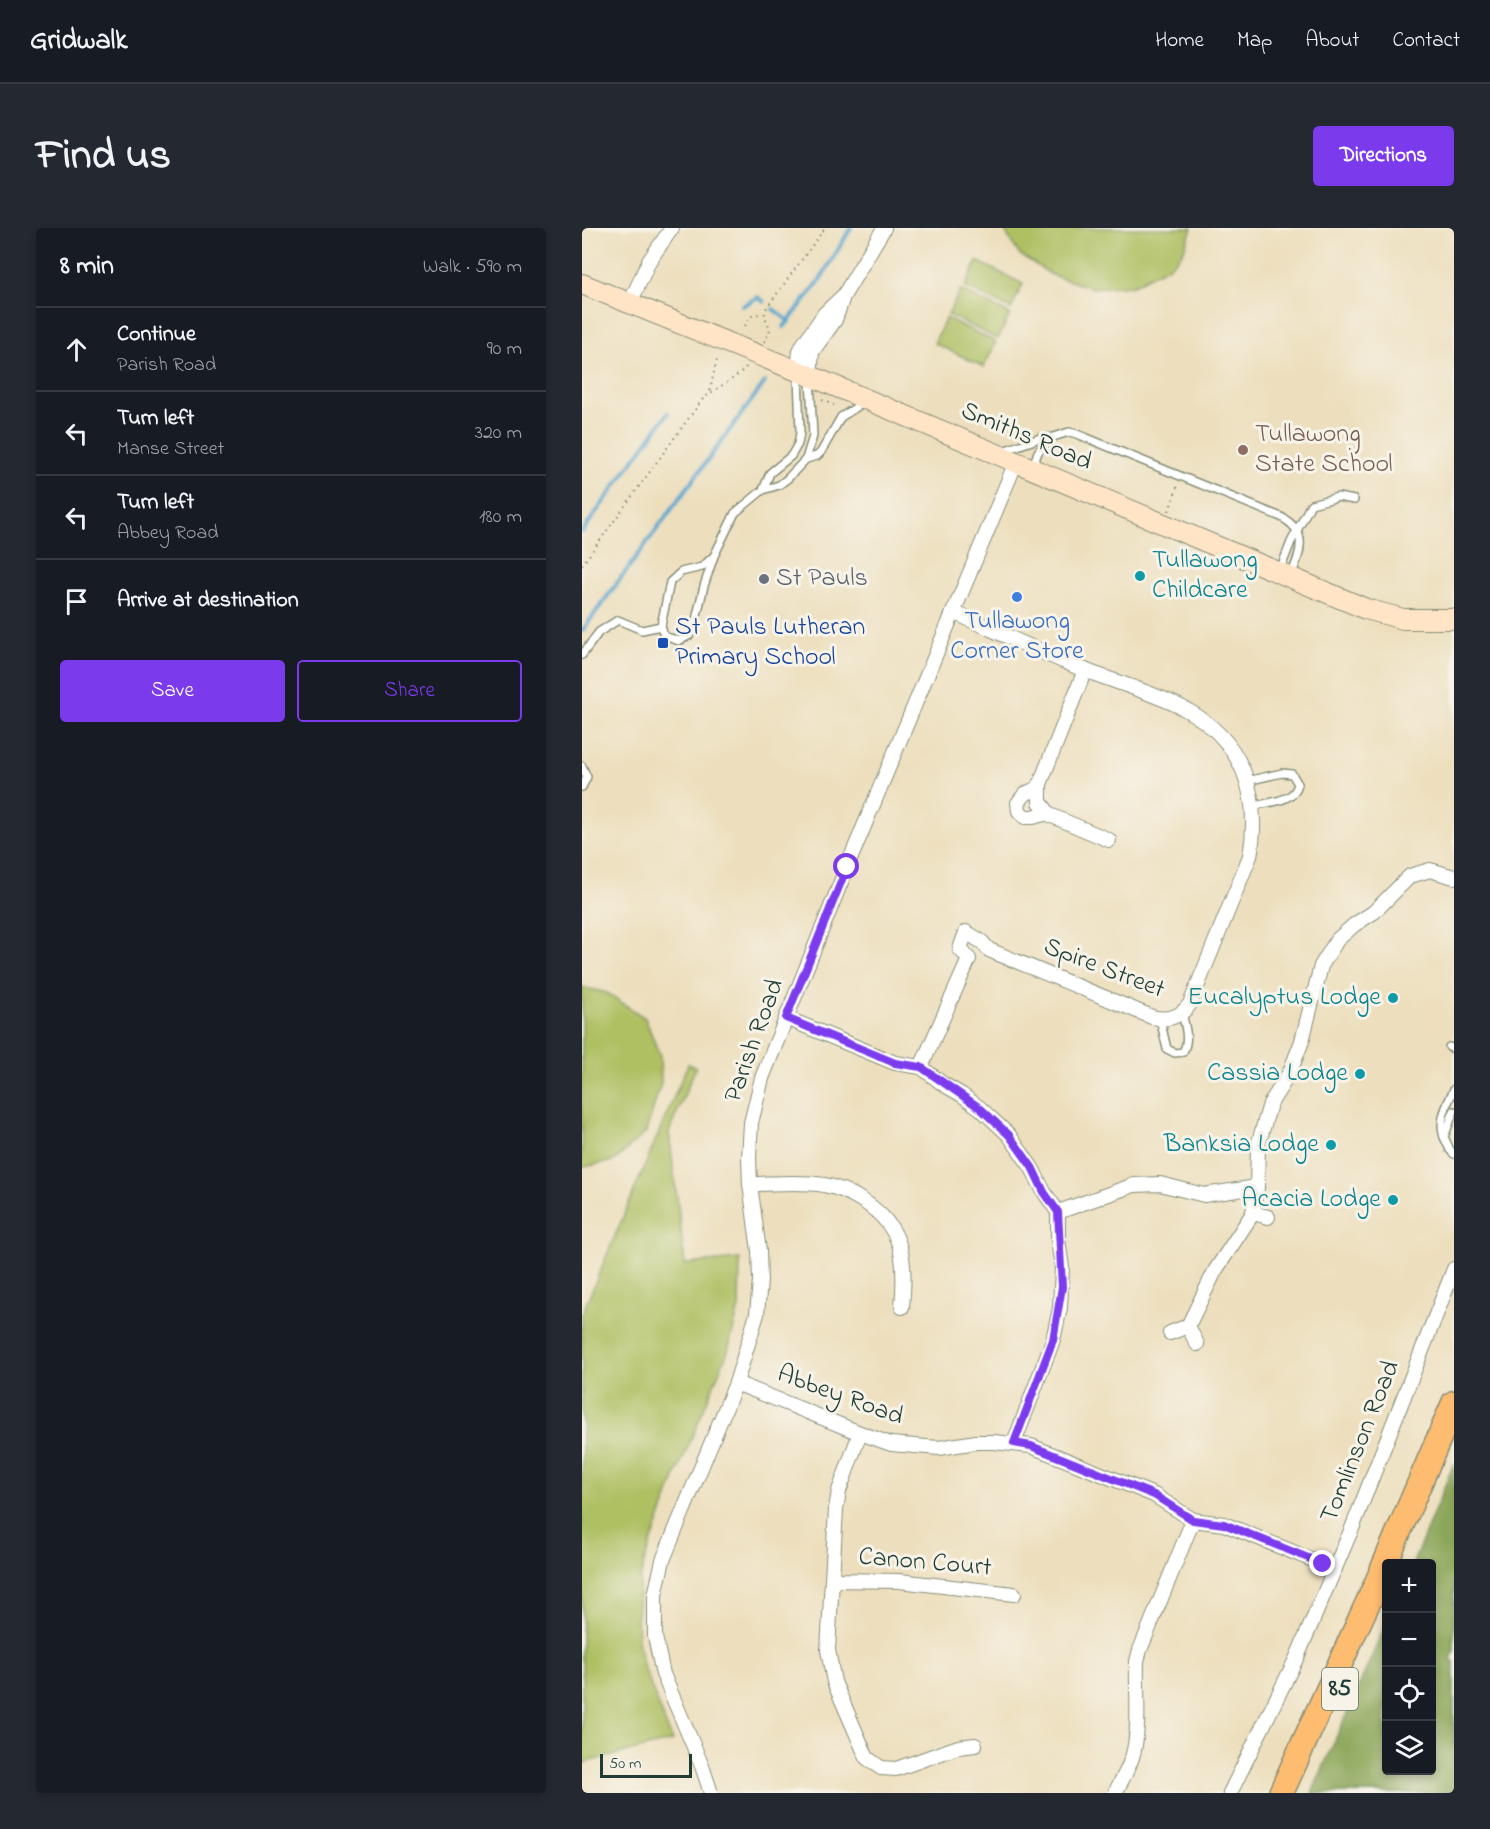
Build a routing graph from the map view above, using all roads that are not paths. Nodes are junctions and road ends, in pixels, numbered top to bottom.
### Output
1 (672, 228) edge
2 (884, 228) edge
3 (582, 284) edge
4 (630, 303) junction
5 (804, 373) junction
6 (868, 400) junction
7 (1050, 438) junction
8 (995, 454) junction
9 (806, 459) junction
10 (1024, 466) junction
11 (763, 490) junction
12 (1354, 500) dead end
13 (1296, 531) junction
14 (714, 556) junction
15 (1284, 575) junction
16 (953, 612) junction
17 (1454, 620) edge
18 (660, 626) junction
19 (582, 655) edge
20 (1085, 670) junction
21 (582, 766) edge
22 (1248, 781) junction
23 (582, 787) edge
24 (1040, 787) junction
25 (1253, 806) junction
26 (1048, 813) junction
27 (1108, 840) dead end
28 (1454, 877) edge
29 (989, 950) junction
30 (969, 959) junction
31 (1182, 1013) junction
32 (786, 1018) junction
33 (1160, 1019) junction
34 (921, 1067) junction
35 (1454, 1089) edge
36 (1454, 1111) edge
37 (1444, 1137) junction
38 (1454, 1154) edge
39 (750, 1184) junction
40 (1257, 1187) junction
41 (1058, 1212) junction
42 (1253, 1214) junction
43 (1268, 1217) dead end
44 (1454, 1269) edge
45 (902, 1307) dead end
46 (1188, 1326) junction
47 (1170, 1333) dead end
48 (1197, 1344) dead end
49 (736, 1383) junction
50 (1454, 1403) edge
51 (1454, 1429) edge
52 (860, 1433) junction
53 (1014, 1443) junction
54 (1193, 1520) junction
55 (1398, 1559) edge
56 (1335, 1569) junction
57 (832, 1580) junction
58 (1014, 1594) dead end
59 (1382, 1594) edge
60 (975, 1745) dead end
61 (711, 1793) edge
62 (1115, 1793) edge
63 (1230, 1793) edge
64 (1281, 1793) edge
65 (1293, 1793) edge

1 - 4 street
2 - 5 street
3 - 4 main road, Smiths Road
4 - 5 main road, Smiths Road
5 - 6 main road, Smiths Road
5 - 9 lane
5 - 11 lane
6 - 8 main road, Smiths Road
6 - 9 lane
7 - 8 lane
7 - 10 lane
7 - 13 lane
8 - 10 main road, Smiths Road
9 - 11 lane
10 - 15 main road, Smiths Road
10 - 16 street, Parish Road
11 - 14 lane
12 - 13 lane
13 - 15 lane
13 - 15 lane
14 - 18 lane
14 - 18 lane
15 - 17 main road, Smiths Road
16 - 20 street, Spire Street
16 - 32 street, Parish Road
18 - 19 lane
20 - 22 street, Spire Street
20 - 24 street
21 - 23 lane
22 - 25 street, Spire Street
22 - 25 lane
24 - 26 street
24 - 26 street
25 - 31 street, Spire Street
26 - 27 street
28 - 40 street
29 - 30 street
29 - 30 street, Spire Street
29 - 33 street, Spire Street
30 - 34 street
31 - 33 street, Spire Street
31 - 33 lane
32 - 34 street
32 - 39 street, Parish Road
34 - 41 street
35 - 37 lane
36 - 37 lane
37 - 38 lane
39 - 45 street
39 - 49 street, Parish Road
40 - 41 street
40 - 42 street
41 - 53 street
42 - 43 street
42 - 46 street
44 - 56 street, Tomlinson Road
46 - 47 street
46 - 48 street
49 - 52 street, Abbey Road
49 - 61 street, Parish Road
50 - 64 highway, 85
51 - 55 highway
52 - 53 street, Abbey Road
52 - 57 street
53 - 54 street, Abbey Road
54 - 56 street, Abbey Road
54 - 62 street
56 - 63 street, Tomlinson Road
57 - 58 street, Canon Court
57 - 60 street
59 - 65 highway, 85

